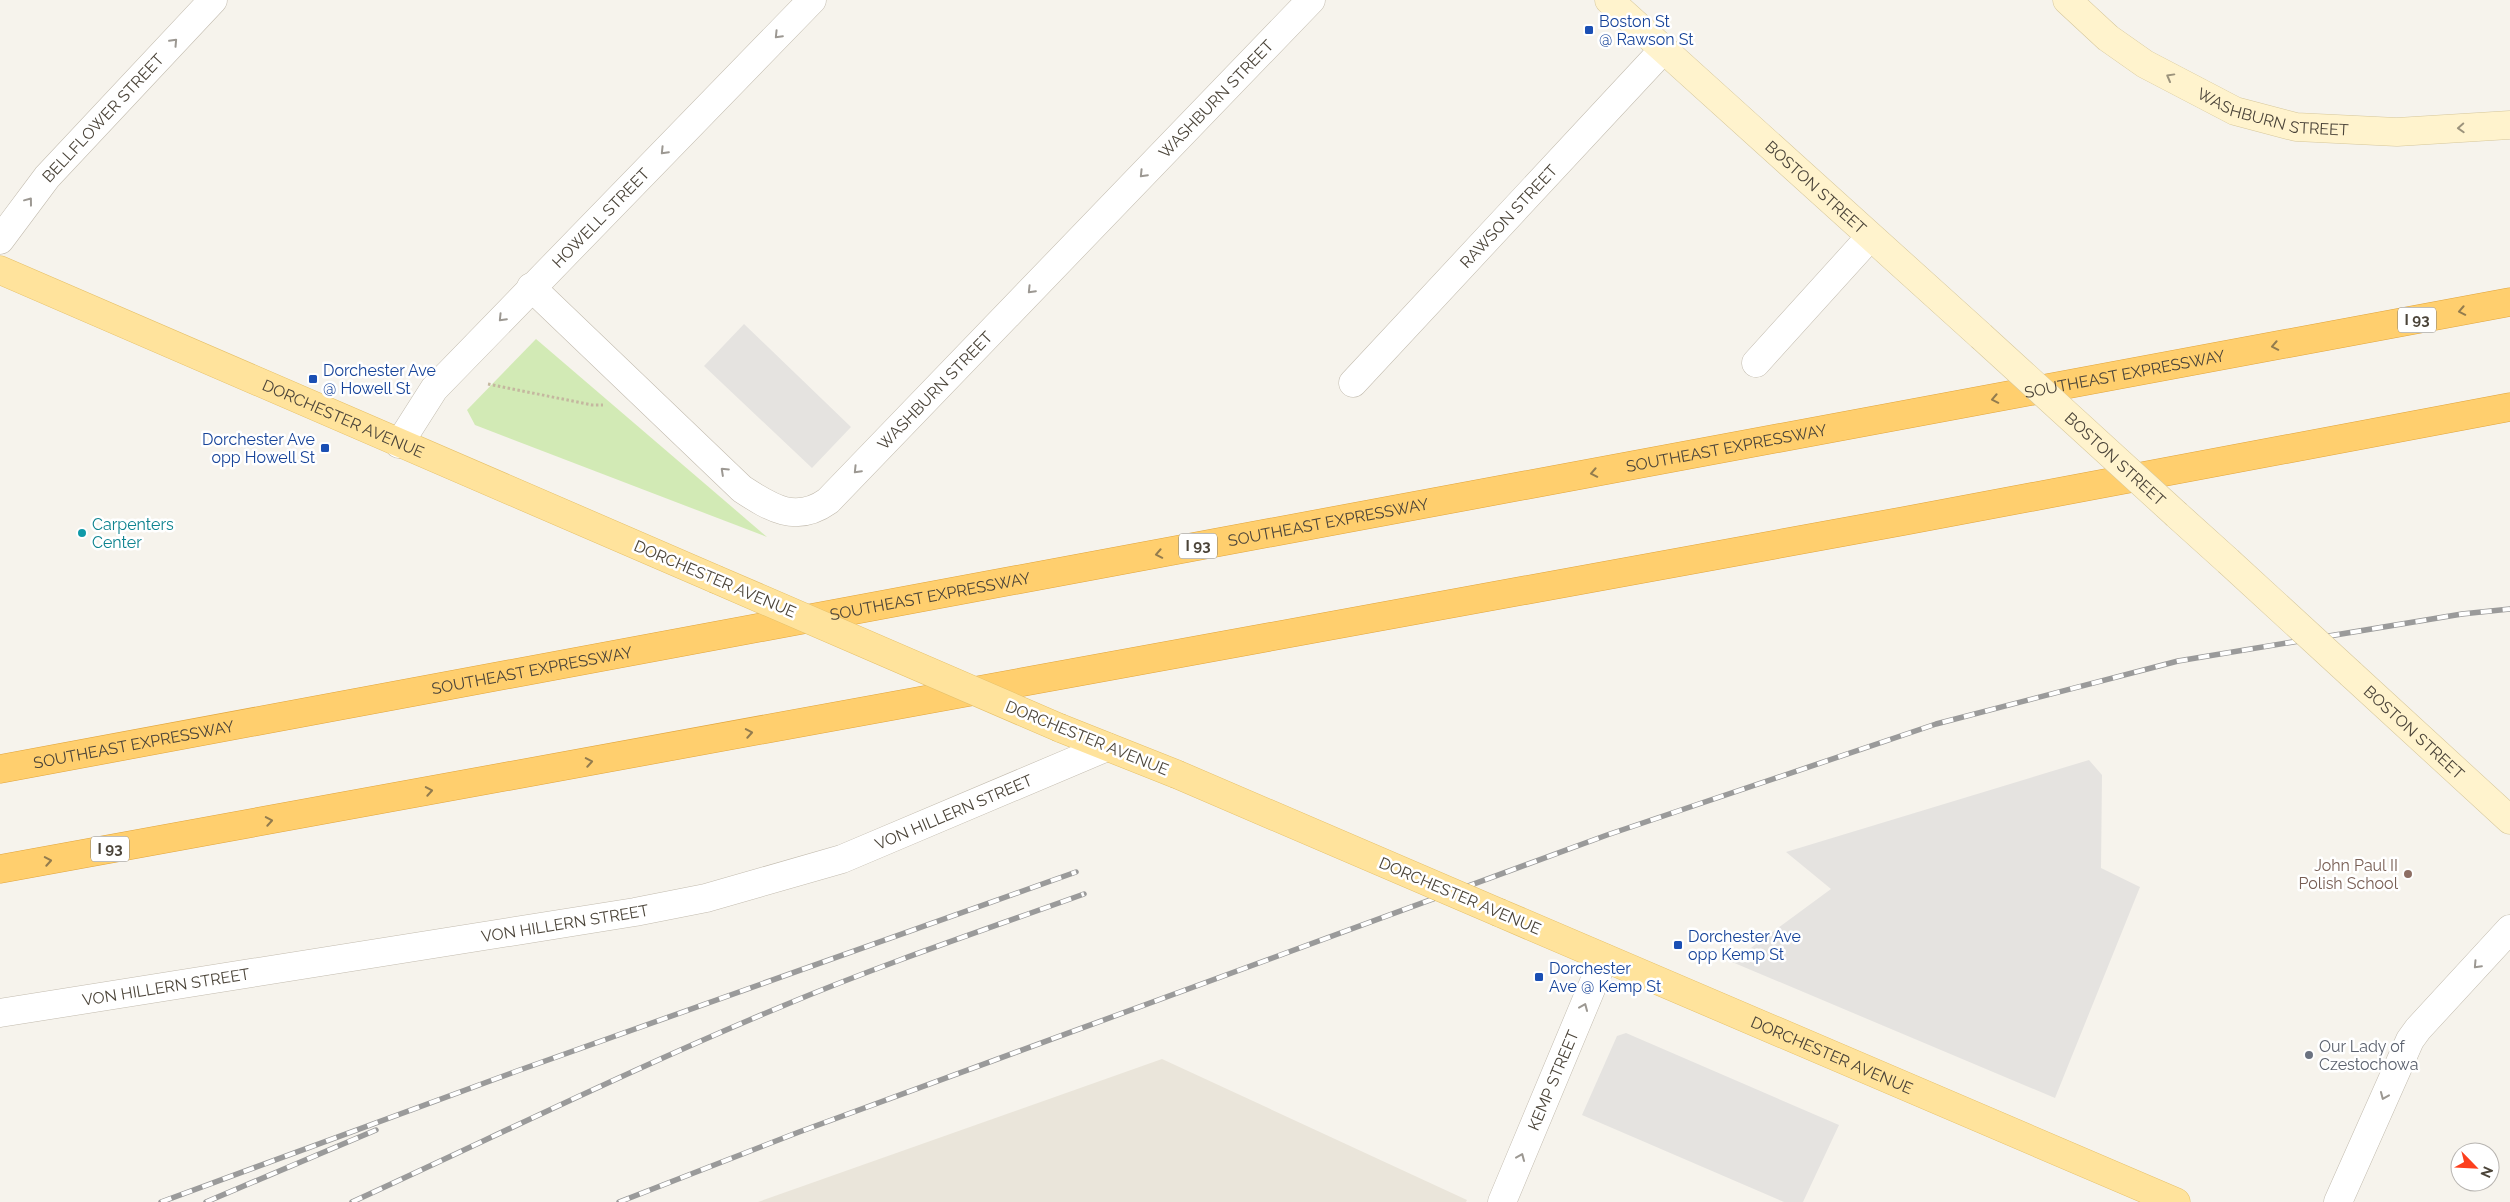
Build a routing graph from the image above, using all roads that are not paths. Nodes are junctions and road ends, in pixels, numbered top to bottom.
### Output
1 (213, 0) edge
2 (812, 0) edge
3 (1311, 0) edge
4 (1609, 0) edge
5 (2067, 0) edge
6 (1663, 50) junction
7 (2510, 125) edge
8 (1870, 237) junction
9 (0, 240) edge
10 (0, 270) edge
11 (531, 287) junction
12 (2510, 302) edge
13 (1756, 363) dead end
14 (1353, 383) dead end
15 (2510, 407) edge
16 (2471, 415) junction
17 (2510, 418) edge
18 (399, 444) junction
19 (1107, 747) junction
20 (0, 769) edge
21 (2510, 820) edge
22 (0, 869) edge
23 (2510, 929) edge
24 (1604, 958) junction
25 (0, 1013) edge
26 (1502, 1202) edge
27 (2176, 1202) edge
28 (2338, 1202) edge

9 -> 1 street, BELLFLOWER STREET
2 -> 11 street, HOWELL STREET
3 -> 11 street, WASHBURN STREET
4 - 6 main road, BOSTON STREET
7 -> 5 main road, WASHBURN STREET
6 - 8 main road, BOSTON STREET
6 - 14 street, RAWSON STREET
8 - 13 street
8 - 21 main road, BOSTON STREET, bridge
10 - 18 main road, DORCHESTER AVENUE
11 -> 18 street, HOWELL STREET
12 -> 20 highway, SOUTHEAST EXPRESSWAY / I 93
15 - 16 highway, I 93
16 - 17 highway
22 -> 16 highway, I 93
18 - 19 main road, DORCHESTER AVENUE, bridge
19 - 24 main road, DORCHESTER AVENUE, bridge
19 - 25 street, VON HILLERN STREET
23 -> 28 street
26 -> 24 street, KEMP STREET
24 - 27 main road, DORCHESTER AVENUE

